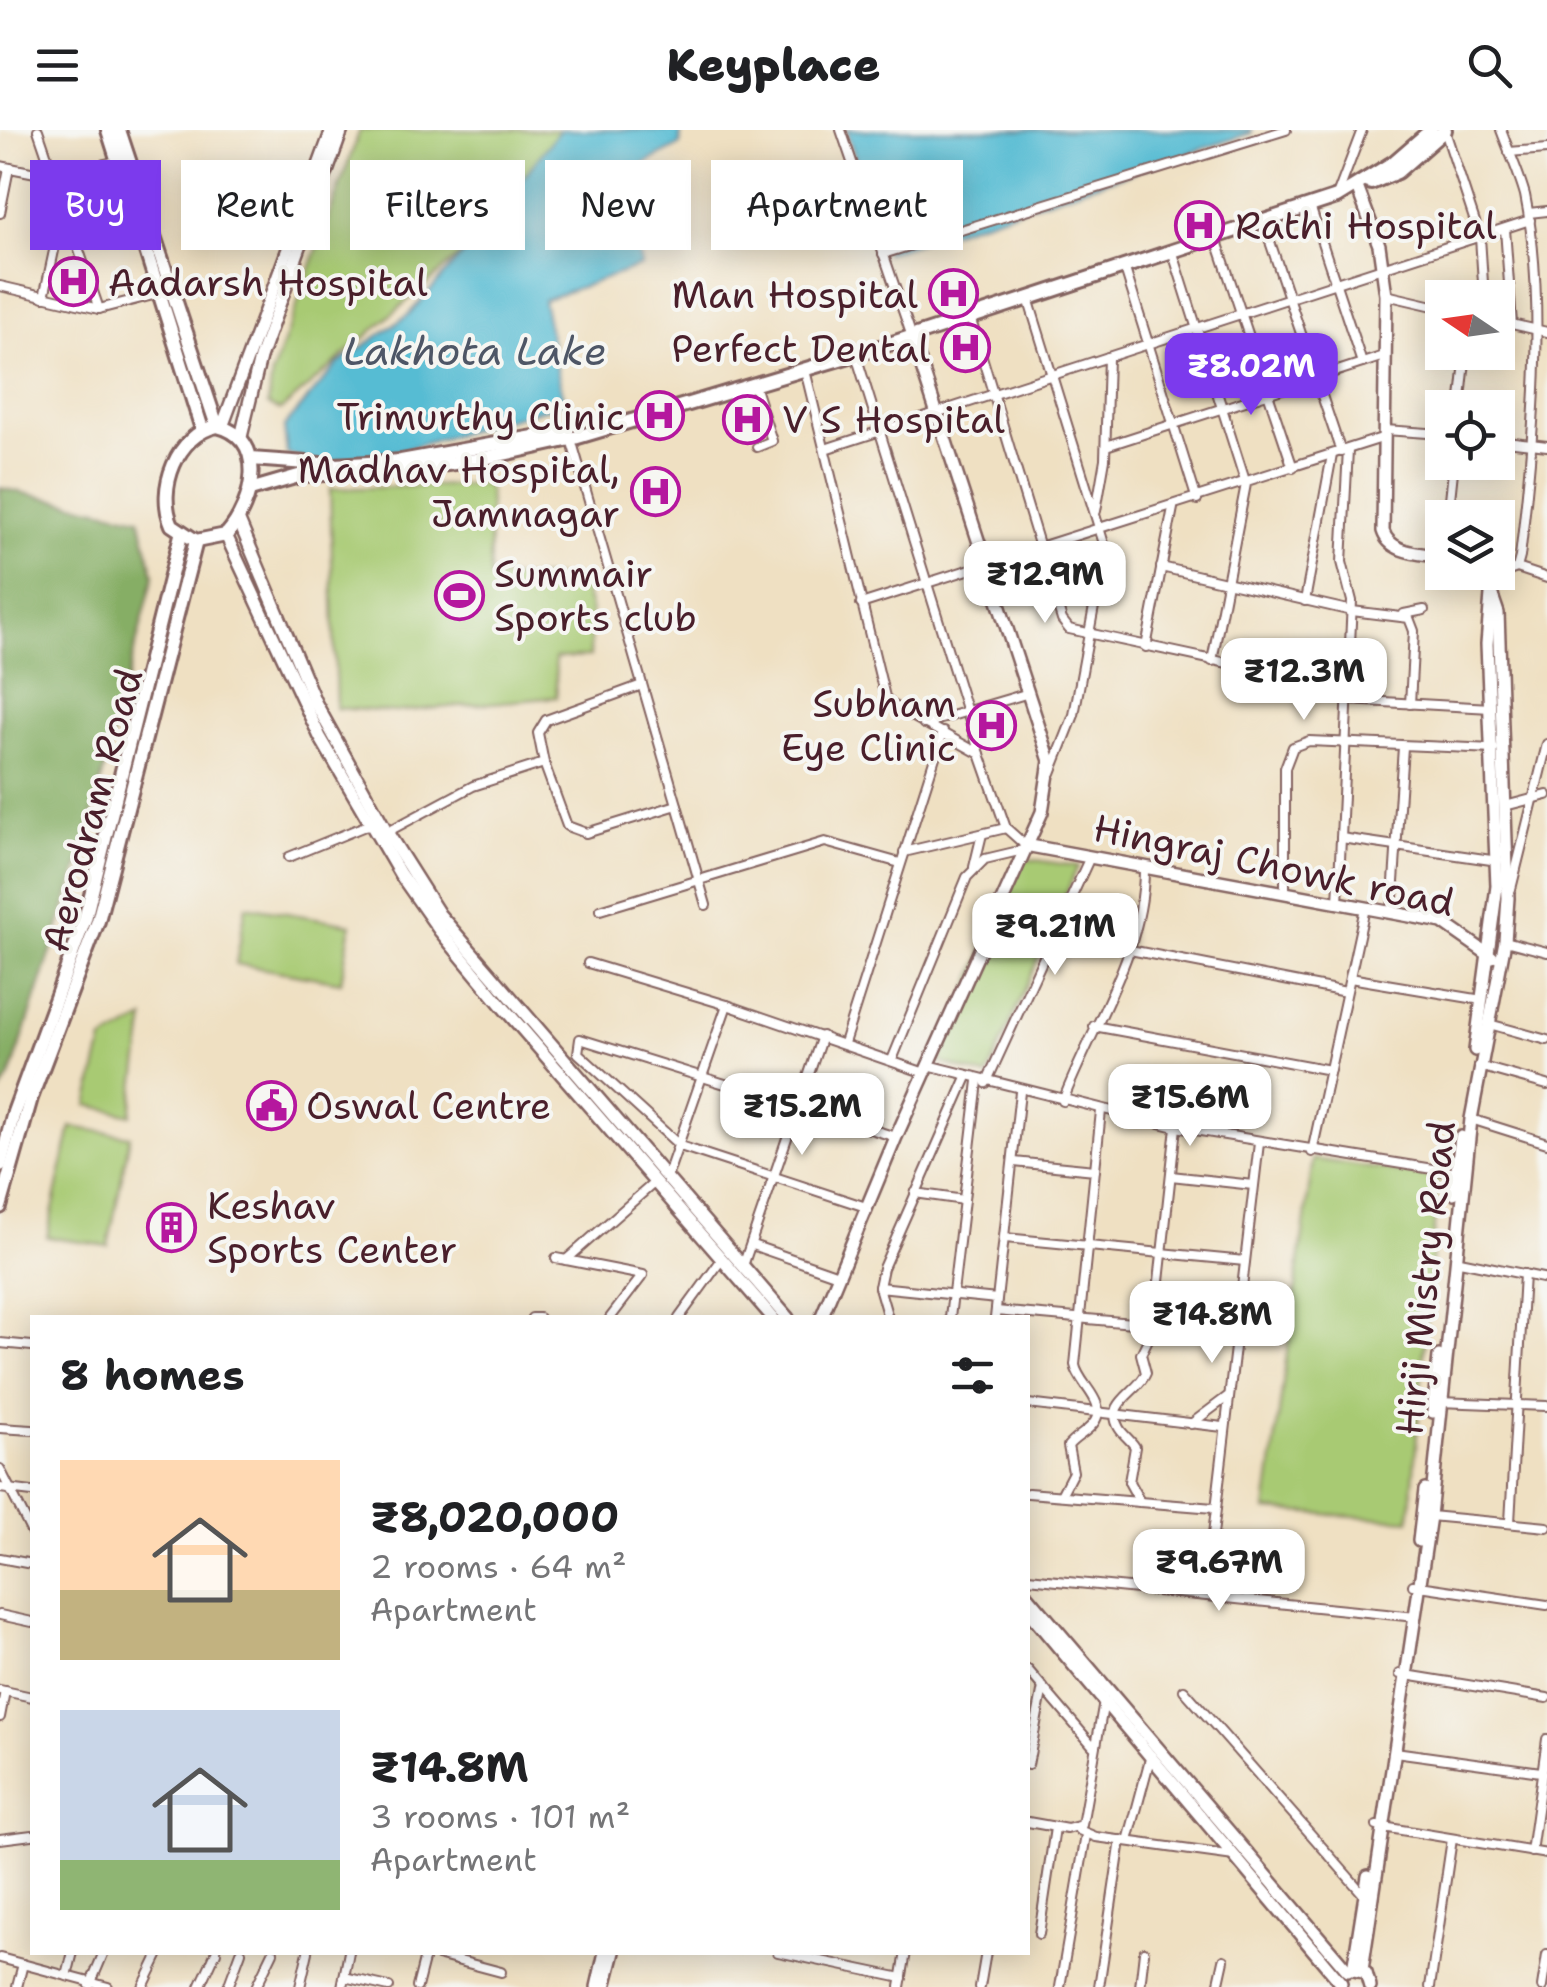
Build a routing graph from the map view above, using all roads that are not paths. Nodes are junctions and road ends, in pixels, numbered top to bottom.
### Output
1 (38, 130) edge
2 (108, 130) edge
3 (118, 130) edge
4 (332, 130) edge
5 (342, 130) edge
6 (841, 130) edge
7 (1286, 130) edge
8 (1362, 130) edge
9 (1431, 130) edge
10 (1445, 130) edge
11 (1501, 130) edge
12 (1547, 149) edge
13 (1509, 152) junction
14 (46, 160) edge
15 (123, 160) joint
16 (5, 167) edge
17 (1348, 170) junction
18 (30, 172) edge
19 (1359, 186) junction
20 (1337, 197) junction
21 (1310, 206) junction
22 (1547, 212) edge
23 (0, 213) edge
24 (1529, 217) junction
25 (1263, 221) junction
26 (1505, 229) junction
27 (1215, 235) junction
28 (1480, 237) junction
29 (54, 250) edge
30 (78, 250) edge
31 (149, 250) edge
32 (154, 250) edge
33 (1172, 250) junction
34 (883, 254) junction
35 (1547, 260) edge
36 (1535, 261) junction
37 (1124, 265) junction
38 (1383, 269) junction
39 (1483, 280) edge
40 (1509, 280) edge
41 (1336, 284) junction
42 (0, 286) edge
43 (161, 294) junction
44 (1386, 296) junction
45 (44, 298) junction
46 (1028, 298) junction
47 (1291, 299) junction
48 (1425, 304) edge
49 (99, 309) junction
50 (1543, 311) edge
51 (1243, 314) junction
52 (970, 317) junction
53 (1515, 325) edge
54 (1197, 329) junction
55 (1543, 331) edge
56 (912, 336) junction
57 (1149, 344) junction
58 (856, 354) junction
59 (1384, 356) junction
60 (1108, 357) junction
61 (1362, 363) junction
62 (805, 370) junction
63 (1052, 376) junction
64 (1318, 377) junction
65 (754, 385) junction
66 (1270, 392) junction
67 (996, 394) junction
68 (1222, 408) junction
69 (939, 412) junction
70 (1534, 413) junction
71 (1547, 414) edge
72 (1174, 424) junction
73 (214, 427) junction
74 (881, 430) junction
75 (1385, 433) junction
76 (1425, 434) edge
77 (241, 436) junction
78 (575, 436) junction
79 (1515, 442) edge
80 (1531, 444) junction
81 (1106, 446) junction
82 (1547, 446) edge
83 (757, 447) dead end
84 (825, 449) junction
85 (1340, 452) junction
86 (251, 459) junction
87 (1293, 468) junction
88 (1246, 484) junction
89 (250, 490) junction
90 (1196, 500) junction
91 (1173, 508) junction
92 (1096, 510) junction
93 (238, 521) junction
94 (1102, 530) junction
95 (181, 535) junction
96 (226, 535) junction
97 (196, 540) junction
98 (1042, 549) junction
99 (1425, 554) edge
100 (990, 565) junction
101 (1161, 568) junction
102 (1517, 568) joint
103 (1547, 578) edge
104 (1228, 582) junction
105 (930, 583) junction
106 (1488, 590) edge
107 (1491, 590) edge
108 (1305, 600) junction
109 (861, 604) junction
110 (1424, 610) dead end
111 (1352, 612) junction
112 (1402, 615) junction
113 (1090, 635) junction
114 (1146, 647) junction
115 (1212, 660) junction
116 (642, 685) junction
117 (1348, 689) junction
118 (1029, 692) junction
119 (1348, 700) junction
120 (1410, 704) junction
121 (1490, 708) junction
122 (970, 710) junction
123 (924, 724) junction
124 (943, 732) junction
125 (1346, 744) junction
126 (1547, 744) edge
127 (1403, 747) junction
128 (1494, 748) junction
129 (980, 754) junction
130 (544, 763) junction
131 (1051, 773) junction
132 (1542, 796) edge
133 (677, 805) junction
134 (1504, 806) junction
135 (370, 824) junction
136 (1006, 828) junction
137 (387, 832) junction
138 (982, 834) junction
139 (1341, 838) junction
140 (1397, 846) junction
141 (1024, 847) junction
142 (904, 852) junction
143 (289, 857) dead end
144 (1090, 857) junction
145 (1498, 861) junction
146 (900, 863) junction
147 (974, 867) junction
148 (1144, 867) junction
149 (699, 880) junction
150 (1285, 894) junction
151 (1508, 898) junction
152 (1338, 903) junction
153 (706, 905) dead end
154 (1364, 908) junction
155 (600, 910) dead end
156 (1392, 912) junction
157 (1454, 927) junction
158 (1490, 937) junction
159 (1505, 941) junction
160 (1130, 950) junction
161 (1547, 952) edge
162 (1488, 953) junction
163 (588, 963) dead end
164 (1500, 965) junction
165 (1350, 978) junction
166 (1346, 992) junction
167 (1482, 1000) junction
168 (727, 1004) junction
169 (1487, 1024) junction
170 (1094, 1026) junction
171 (822, 1036) junction
172 (1547, 1040) edge
173 (844, 1043) junction
174 (892, 1060) junction
175 (1479, 1066) junction
176 (926, 1069) junction
177 (1330, 1070) junction
178 (703, 1076) junction
179 (967, 1077) junction
180 (982, 1082) junction
181 (1547, 1085) edge
182 (1020, 1092) junction
183 (1062, 1101) junction
184 (798, 1106) junction
185 (1102, 1111) junction
186 (14, 1112) junction
187 (1471, 1118) junction
188 (0, 1122) edge
189 (1176, 1127) junction
190 (896, 1137) junction
191 (1259, 1143) junction
192 (1547, 1143) edge
193 (680, 1146) junction
194 (1312, 1152) junction
195 (5, 1153) edge
196 (1014, 1162) junction
197 (1095, 1170) junction
198 (1460, 1173) junction
199 (1171, 1176) junction
200 (776, 1177) junction
201 (661, 1180) junction
202 (1253, 1185) junction
203 (915, 1193) junction
204 (964, 1200) junction
205 (0, 1207) edge
206 (866, 1207) junction
207 (1005, 1238) junction
208 (1088, 1243) junction
209 (752, 1245) junction
210 (1163, 1250) junction
211 (722, 1259) junction
212 (1245, 1260) junction
213 (1455, 1260) junction
214 (743, 1266) junction
215 (1524, 1274) junction
216 (838, 1275) junction
217 (1547, 1279) edge
218 (880, 1287) junction
219 (952, 1294) junction
220 (997, 1299) junction
221 (996, 1314) edge
222 (612, 1315) edge
223 (681, 1315) edge
224 (770, 1315) edge
225 (785, 1315) edge
226 (822, 1315) edge
227 (887, 1315) edge
228 (950, 1315) edge
229 (1030, 1316) edge
230 (1080, 1320) junction
231 (1154, 1326) junction
232 (1236, 1332) junction
233 (0, 1343) edge
234 (30, 1346) edge
235 (1227, 1397) junction
236 (1438, 1402) junction
237 (1030, 1404) edge
238 (1514, 1404) junction
239 (1547, 1406) edge
240 (1097, 1412) junction
241 (1116, 1414) junction
242 (1192, 1424) junction
243 (1223, 1427) junction
244 (0, 1428) edge
245 (30, 1430) edge
246 (0, 1469) edge
247 (0, 1488) edge
248 (10, 1490) junction
249 (30, 1492) edge
250 (1030, 1492) edge
251 (1061, 1495) junction
252 (1140, 1502) junction
253 (1214, 1508) junction
254 (1430, 1516) junction
255 (1510, 1522) junction
256 (1547, 1527) edge
257 (30, 1529) edge
258 (0, 1558) edge
259 (30, 1564) edge
260 (1030, 1578) edge
261 (1417, 1585) junction
262 (1206, 1594) junction
263 (1030, 1598) edge
264 (1547, 1604) edge
265 (1030, 1613) edge
266 (0, 1615) edge
267 (1412, 1616) junction
268 (30, 1622) edge
269 (1030, 1673) edge
270 (1403, 1675) junction
271 (1042, 1687) junction
272 (2, 1690) edge
273 (1184, 1690) dead end
274 (30, 1697) edge
275 (1547, 1698) edge
276 (1104, 1700) junction
277 (0, 1717) edge
278 (1547, 1739) edge
279 (1093, 1746) junction
280 (1395, 1752) junction
281 (1030, 1754) edge
282 (1152, 1755) junction
283 (1542, 1772) junction
284 (1543, 1791) edge
285 (1030, 1822) edge
286 (1380, 1827) junction
287 (1054, 1828) junction
288 (1082, 1832) junction
289 (30, 1835) edge
290 (0, 1839) edge
291 (1452, 1839) junction
292 (1124, 1841) junction
293 (1530, 1852) junction
294 (1547, 1854) edge
295 (1238, 1856) junction
296 (1365, 1896) junction
297 (1039, 1934) dead end
298 (1144, 1952) dead end
299 (32, 1955) edge
300 (72, 1955) edge
301 (103, 1955) edge
302 (159, 1955) edge
303 (215, 1955) edge
304 (239, 1955) edge
305 (271, 1955) edge
306 (307, 1955) edge
307 (348, 1955) edge
308 (425, 1955) edge
309 (437, 1955) edge
310 (605, 1955) edge
311 (790, 1955) edge
312 (906, 1955) edge
313 (985, 1955) edge
314 (1547, 1955) edge
315 (0, 1958) edge
316 (1224, 1960) dead end
317 (28, 1965) junction
318 (500, 1972) dead end
319 (67, 1976) junction
320 (344, 1976) junction
321 (1349, 1976) edge
322 (901, 1982) edge
323 (90, 1985) edge
324 (18, 1987) edge
325 (108, 1987) edge
326 (143, 1987) edge
327 (200, 1987) edge
328 (228, 1987) edge
329 (256, 1987) edge
330 (300, 1987) edge
331 (342, 1987) edge
332 (388, 1987) edge
333 (418, 1987) edge
334 (601, 1987) edge
335 (980, 1987) edge
336 (1060, 1987) edge
337 (1099, 1987) edge
338 (1140, 1987) edge
339 (1218, 1987) edge
340 (1370, 1987) edge
341 (1430, 1987) edge
342 (1542, 1987) edge

1 - 14 street
2 - 15 main road
3 - 15 main road
4 - 73 main road
5 - 77 main road
6 - 34 street
7 - 34 street
8 - 17 street
9 - 19 main road
10 - 19 main road
10 - 28 street
11 - 13 street
12 - 13 street
13 - 24 street
16 - 18 street
16 - 23 street
17 - 19 street
17 - 20 street
19 - 20 main road
19 - 38 main road
20 - 21 main road
21 - 25 main road
21 - 41 street
22 - 24 street
24 - 26 street
24 - 36 street
25 - 27 main road
25 - 47 street
26 - 28 street
26 - 40 street
27 - 33 main road
27 - 51 street
28 - 38 street
28 - 39 street
29 - 45 street
30 - 49 street
31 - 43 main road
32 - 73 main road
33 - 37 main road
33 - 54 street
34 - 56 street
35 - 36 street
36 - 50 street
37 - 46 main road
37 - 57 street
38 - 41 street
38 - 44 main road
41 - 47 street
41 - 61 street
42 - 45 street
43 - 49 street
43 - 73 main road
44 - 48 street
44 - 59 main road
45 - 49 street
46 - 52 main road
46 - 63 street
47 - 51 street
47 - 64 street
50 - 55 street
51 - 54 street
51 - 66 street
52 - 56 main road
52 - 67 street
53 - 55 street
54 - 57 street
54 - 68 street
55 - 70 street
56 - 58 main road
56 - 69 main road
57 - 60 street
57 - 72 street
58 - 62 main road
58 - 74 street
59 - 61 street
59 - 75 main road
60 - 63 street
60 - 81 street
61 - 64 street
62 - 65 main road
62 - 84 street
63 - 67 street
63 - 92 street
64 - 66 street
64 - 85 street
65 - 78 main road
65 - 83 street
66 - 68 street
66 - 87 street
67 - 69 street
67 - 98 street
68 - 72 street
68 - 88 street
69 - 74 street
69 - 100 main road
70 - 71 street
70 - 80 street
72 - 81 street
72 - 90 street
73 - 77 main road
73 - 95 main road
74 - 84 street
74 - 105 street
75 - 76 street
75 - 85 street
75 - 99 main road
77 - 86 main road
78 - 86 main road
78 - 89 main road
78 - 116 street
79 - 80 street
80 - 82 street
80 - 102 street
81 - 92 street
84 - 109 street
85 - 87 street
85 - 108 street
85 - 111 street
86 - 89 main road
87 - 88 street
88 - 90 street
88 - 104 street
89 - 93 main road
90 - 91 street
91 - 94 street
91 - 101 street
92 - 94 street
93 - 96 main road
93 - 137 main road
94 - 98 street
94 - 113 street
95 - 97 main road
95 - 186 main road, Aerodram Road
96 - 97 main road
96 - 135 main road
97 - 195 main road, Aerodram Road
98 - 100 street
98 - 113 street
100 - 105 street
100 - 118 main road
101 - 104 street
101 - 114 street
102 - 103 street
104 - 108 street
104 - 115 street
105 - 109 street
105 - 122 street
106 - 121 main road, Hirji Mistry Road
107 - 134 main road, Hirji Mistry Road
108 - 111 street
109 - 123 street
110 - 112 street
111 - 112 street
111 - 117 street
112 - 120 street
113 - 114 street
113 - 131 street
114 - 115 street
115 - 117 street
116 - 130 street
116 - 133 street
117 - 119 street
118 - 122 street
118 - 131 main road
119 - 120 street
119 - 125 street
120 - 121 street
121 - 128 main road, Hirji Mistry Road
122 - 123 street
122 - 129 street
123 - 124 street
124 - 129 street
124 - 142 street
125 - 127 street
125 - 139 street
125 - 150 street
126 - 132 street
127 - 128 street
127 - 140 street
128 - 145 main road, Hirji Mistry Road
129 - 136 street
130 - 133 street
130 - 137 street
131 - 141 main road
132 - 134 street
132 - 151 street
133 - 149 street
134 - 151 main road, Hirji Mistry Road
135 - 143 street
135 - 201 main road
136 - 138 street
136 - 141 street
137 - 201 main road
138 - 142 street
138 - 147 street
139 - 140 street
139 - 152 street
140 - 145 street
140 - 156 street
141 - 144 main road, Hingraj Chowk road
141 - 147 street
141 - 176 main road
142 - 146 street
144 - 148 main road, Hingraj Chowk road
144 - 180 street
145 - 158 main road, Hirji Mistry Road
146 - 149 street
146 - 173 street
147 - 174 street
148 - 150 main road, Hingraj Chowk road
148 - 160 street
149 - 153 street
149 - 155 street
150 - 152 main road, Hingraj Chowk road
151 - 159 main road, Hirji Mistry Road
152 - 154 main road, Hingraj Chowk road
154 - 156 main road, Hingraj Chowk road
154 - 165 street
156 - 157 main road, Hingraj Chowk road
157 - 158 main road
157 - 162 main road, Hingraj Chowk road
158 - 159 main road
158 - 162 main road, Hirji Mistry Road
159 - 161 street
159 - 164 main road, Hirji Mistry Road
160 - 166 street
160 - 170 street
162 - 164 main road, Hingraj Chowk road
162 - 167 main road, Hirji Mistry Road
163 - 168 street
164 - 169 main road, Hirji Mistry Road
165 - 166 street
165 - 167 street
166 - 177 street
167 - 198 main road, Hirji Mistry Road
168 - 171 street
168 - 178 street
169 - 172 street
169 - 175 main road, Hirji Mistry Road
170 - 177 street
170 - 183 street
171 - 173 street
171 - 184 street
173 - 174 street
174 - 176 street
175 - 181 street
175 - 187 main road, Hirji Mistry Road
176 - 179 street
176 - 190 main road
177 - 194 street
178 - 184 street
178 - 193 street
178 - 193 street
179 - 180 street
179 - 203 street
180 - 182 street
180 - 204 street
182 - 183 street
182 - 196 street
183 - 185 street
184 - 190 street
184 - 200 street
185 - 189 street
185 - 197 street
186 - 188 main road
186 - 195 main road, Aerodram Road
187 - 192 street
187 - 198 main road, Hirji Mistry Road
189 - 191 street
189 - 199 street
190 - 206 main road
191 - 194 street
191 - 202 street
193 - 200 street
193 - 201 street
194 - 198 street
195 - 205 main road, Aerodram Road
196 - 197 street
196 - 207 street
197 - 208 street
198 - 213 main road, Hirji Mistry Road
198 - 236 main road, Hirji Mistry Road
199 - 202 street
199 - 210 street
200 - 206 street
200 - 209 street
201 - 211 main road
201 - 214 main road
201 - 222 street
202 - 212 street
203 - 204 street
203 - 218 street
204 - 219 street
206 - 216 main road
207 - 208 street
207 - 220 street
208 - 210 street
208 - 230 street
209 - 214 street
209 - 216 street
210 - 212 street
210 - 231 street
211 - 223 street
211 - 224 main road
212 - 232 street
213 - 215 street
213 - 236 main road, Hirji Mistry Road
214 - 225 main road
215 - 217 street
215 - 238 street
216 - 226 main road
218 - 219 street
218 - 227 street
219 - 220 street
219 - 228 street
220 - 221 street
229 - 230 street
230 - 231 street
230 - 240 street
231 - 232 street
231 - 241 street
232 - 235 street
233 - 234 street
235 - 242 street
235 - 243 street
236 - 238 street
236 - 254 main road, Hirji Mistry Road
236 - 261 main road, Hirji Mistry Road
237 - 240 street
238 - 239 street
238 - 255 street
240 - 241 street
240 - 251 street
241 - 242 street
241 - 252 street
242 - 243 street
243 - 253 street
244 - 245 street
246 - 248 street
247 - 248 street
248 - 249 street
248 - 257 street
250 - 251 street
251 - 252 street
252 - 253 street
253 - 262 street
254 - 255 street
254 - 261 main road, Hirji Mistry Road
255 - 256 street
258 - 259 street
260 - 262 street
261 - 264 street
261 - 267 main road, Hirji Mistry Road
262 - 267 street
263 - 321 main road
265 - 276 main road
266 - 268 street
267 - 270 main road, Hirji Mistry Road
269 - 271 street
270 - 275 street
270 - 280 main road, Hirji Mistry Road
270 - 286 main road, Hirji Mistry Road
271 - 279 street
271 - 281 street
272 - 274 street
272 - 277 street
273 - 296 street
276 - 279 street
276 - 282 main road
278 - 283 street
279 - 288 street
280 - 283 street
280 - 286 main road, Hirji Mistry Road
282 - 292 street
282 - 295 main road
283 - 284 street
284 - 293 street
285 - 287 street
286 - 291 street
286 - 296 main road, Hirji Mistry Road
286 - 321 main road, Hirji Mistry Road
287 - 288 street
287 - 297 street
288 - 292 street
288 - 336 street
289 - 290 street
291 - 293 street
291 - 341 street
292 - 295 street
292 - 337 street
293 - 294 street
295 - 321 main road
296 - 321 main road, Hirji Mistry Road
298 - 338 street
299 - 317 street
300 - 319 street
301 - 323 street
302 - 326 street
303 - 327 street
304 - 328 street
305 - 329 street
306 - 330 street
307 - 320 street
308 - 333 street
309 - 318 street
310 - 334 main road
311 - 322 street
312 - 322 street
313 - 335 street
314 - 342 street
315 - 317 street
316 - 339 street
317 - 319 street
317 - 324 street
319 - 323 street
320 - 331 street
320 - 332 street
321 - 340 main road
323 - 325 street

